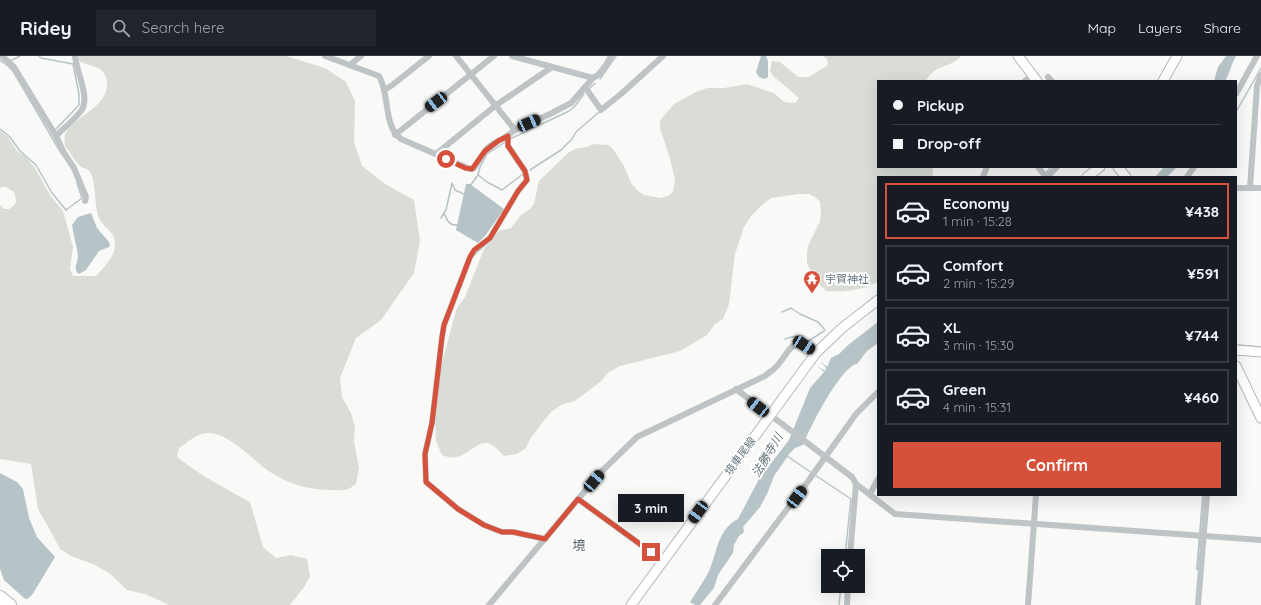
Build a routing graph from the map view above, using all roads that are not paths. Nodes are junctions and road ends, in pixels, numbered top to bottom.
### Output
1 (2, 56) edge
2 (75, 56) edge
3 (325, 56) edge
4 (361, 56) edge
5 (428, 56) edge
6 (456, 56) edge
7 (494, 56) edge
8 (512, 56) edge
9 (611, 56) edge
10 (663, 56) edge
11 (1018, 56) edge
12 (1177, 56) edge
13 (1257, 56) edge
14 (350, 64) junction
15 (552, 67) junction
16 (471, 74) junction
17 (1261, 75) edge
18 (593, 78) junction
19 (1031, 79) edge
20 (1164, 80) edge
21 (585, 87) junction
22 (384, 90) junction
23 (1237, 92) edge
24 (495, 106) junction
25 (515, 130) junction
26 (395, 134) junction
27 (56, 136) junction
28 (508, 136) junction
29 (436, 154) junction
30 (1039, 168) edge
31 (1055, 168) edge
32 (1099, 168) edge
33 (1119, 168) edge
34 (1045, 176) edge
35 (1088, 176) edge
36 (1125, 176) edge
37 (1237, 188) edge
38 (1250, 188) junction
39 (1261, 188) edge
40 (85, 201) dead end
41 (877, 301) edge
42 (1237, 349) edge
43 (1261, 352) edge
44 (816, 353) junction
45 (1237, 368) edge
46 (736, 389) junction
47 (877, 393) edge
48 (770, 416) junction
49 (1261, 418) edge
50 (823, 456) junction
51 (877, 481) edge
52 (856, 484) junction
53 (870, 494) junction
54 (1036, 496) edge
55 (1207, 496) edge
56 (578, 499) junction
57 (1033, 524) junction
58 (1204, 536) junction
59 (545, 539) junction
60 (1261, 540) edge
61 (851, 549) edge
62 (663, 561) junction
63 (848, 593) edge
64 (0, 596) edge
65 (10, 605) edge
66 (488, 605) edge
67 (631, 605) edge
68 (715, 605) edge
69 (847, 605) edge
70 (1028, 605) edge
71 (1198, 605) edge

1 - 27 street
2 - 27 street
3 - 14 street
4 - 14 street
5 - 22 street
6 - 16 street
7 - 16 street
8 - 15 street
9 - 18 street
10 - 21 street
11 - 19 main road
12 - 20 main road
13 - 23 street
14 - 22 street
15 - 18 street
15 - 24 street
16 - 24 street
16 - 26 street
17 - 38 street
18 - 21 street
21 - 25 street
22 - 26 street
24 - 25 street
24 - 29 street
25 - 28 street
26 - 29 street
27 - 40 street
28 - 29 street
28 - 59 street
30 - 34 street
31 - 34 street
32 - 35 main road
33 - 36 main road
37 - 38 street
38 - 39 street
41 - 44 main road, 境車尾線
42 - 43 main road
44 - 46 street
44 - 48 main road, 境車尾線
45 - 49 main road
46 - 48 street
46 - 56 street
47 - 50 street
48 - 50 street
48 - 62 main road, 境車尾線
50 - 52 street
50 - 68 street
51 - 53 street
52 - 53 street
52 - 61 street
53 - 57 street
54 - 57 street
55 - 58 street
56 - 59 street
56 - 62 street
57 - 58 street
57 - 70 street
58 - 60 street
58 - 71 street
59 - 66 street
62 - 67 main road, 境車尾線
63 - 69 street
64 - 65 highway

